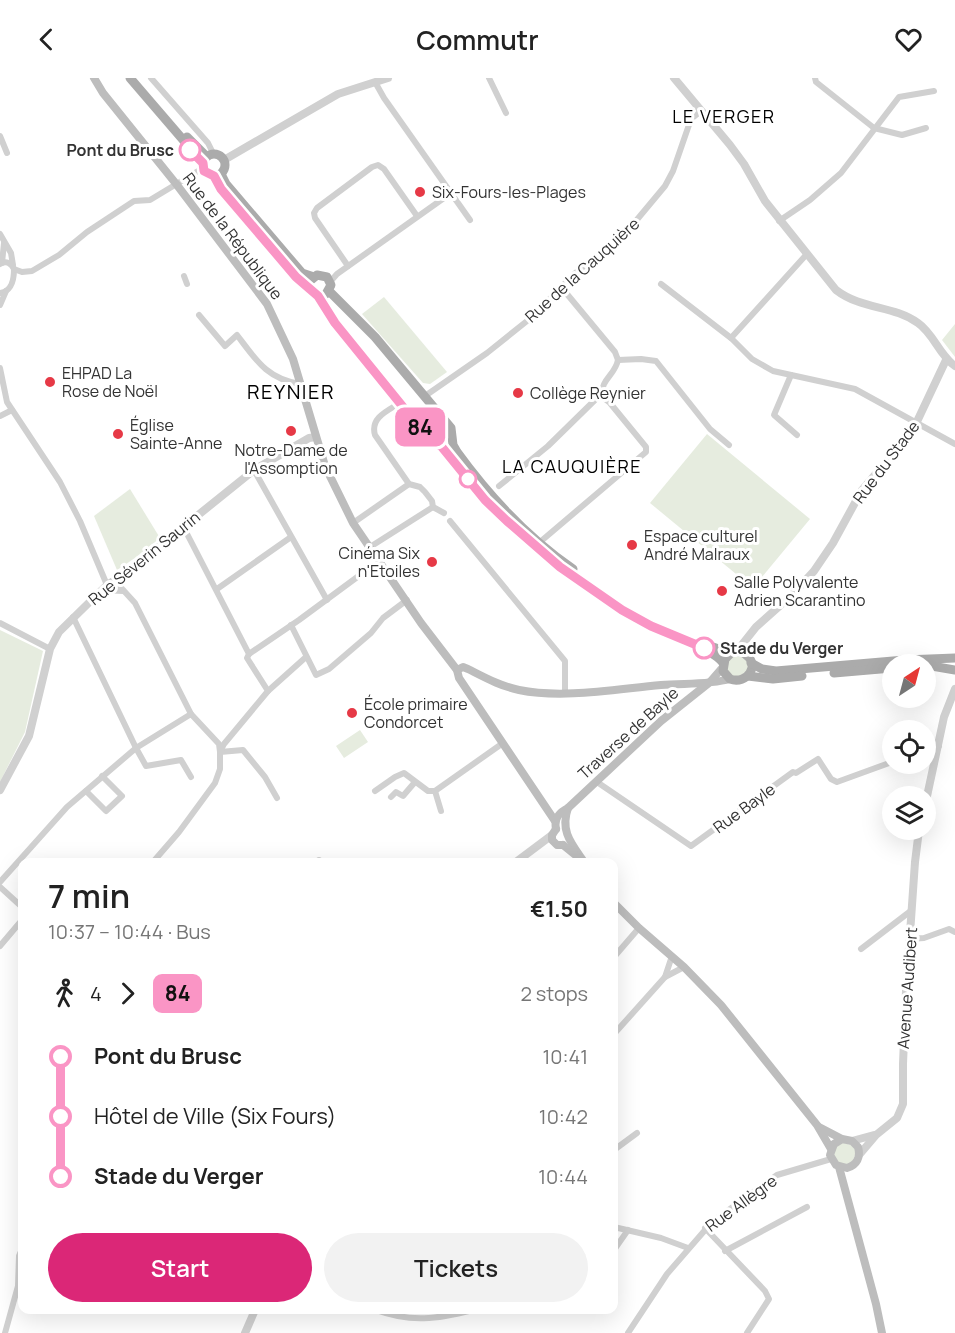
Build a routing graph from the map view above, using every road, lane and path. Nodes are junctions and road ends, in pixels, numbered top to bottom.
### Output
1 (94, 78) edge
2 (130, 78) edge
3 (137, 78) edge
4 (151, 78) edge
5 (388, 78) edge
6 (489, 78) edge
7 (669, 78) edge
8 (674, 78) edge
9 (815, 78) edge
10 (375, 82) junction
11 (682, 82) edge
12 (934, 91) dead end
13 (700, 112) junction
14 (506, 113) dead end
15 (874, 128) junction
16 (926, 128) dead end
17 (0, 136) edge
18 (7, 153) dead end
19 (206, 160) junction
20 (225, 160) junction
21 (218, 175) junction
22 (177, 185) junction
23 (451, 193) junction
24 (417, 216) junction
25 (470, 220) dead end
26 (779, 220) junction
27 (1, 237) edge
28 (806, 255) junction
29 (1, 263) edge
30 (348, 266) junction
31 (13, 267) junction
32 (184, 276) dead end
33 (314, 277) junction
34 (329, 283) junction
35 (187, 284) dead end
36 (661, 284) dead end
37 (562, 288) junction
38 (3, 292) edge
39 (315, 293) junction
40 (0, 305) edge
41 (199, 315) dead end
42 (731, 338) junction
43 (618, 360) junction
44 (946, 360) junction
45 (955, 366) edge
46 (0, 368) edge
47 (791, 375) junction
48 (300, 384) junction
49 (425, 396) junction
50 (602, 396) junction
51 (400, 403) junction
52 (12, 410) junction
53 (0, 416) edge
54 (918, 422) junction
55 (797, 435) dead end
56 (316, 437) junction
57 (452, 440) junction
58 (955, 444) edge
59 (729, 445) dead end
60 (441, 446) junction
61 (254, 470) junction
62 (410, 484) junction
63 (499, 486) dead end
64 (433, 507) junction
65 (442, 511) dead end
66 (450, 521) dead end
67 (353, 523) junction
68 (183, 526) junction
69 (291, 537) junction
70 (540, 543) junction
71 (370, 547) junction
72 (379, 561) junction
73 (107, 585) junction
74 (217, 589) junction
75 (123, 591) junction
76 (327, 600) junction
77 (407, 600) junction
78 (73, 617) junction
79 (0, 623) edge
80 (291, 625) junction
81 (50, 649) junction
82 (249, 654) junction
83 (742, 655) junction
84 (306, 657) junction
85 (955, 660) edge
86 (723, 665) junction
87 (936, 667) edge
88 (882, 669) edge
89 (457, 670) junction
90 (955, 670) edge
91 (748, 676) junction
92 (729, 678) junction
93 (710, 682) junction
94 (268, 691) junction
95 (955, 692) edge
96 (565, 693) junction
97 (191, 714) junction
98 (503, 742) junction
99 (939, 746) junction
100 (936, 747) edge
101 (136, 748) junction
102 (220, 752) junction
103 (882, 766) edge
104 (102, 776) junction
105 (191, 777) dead end
106 (415, 782) junction
107 (597, 782) junction
108 (930, 786) edge
109 (0, 790) edge
110 (86, 791) junction
111 (375, 791) dead end
112 (435, 791) junction
113 (391, 797) dead end
114 (277, 798) dead end
115 (441, 811) dead end
116 (559, 830) junction
117 (918, 840) edge
118 (560, 845) junction
119 (536, 848) junction
120 (22, 858) edge
121 (157, 858) edge
122 (522, 858) edge
123 (578, 858) edge
124 (580, 858) edge
125 (18, 862) edge
126 (0, 882) edge
127 (0, 887) edge
128 (18, 903) edge
129 (618, 907) edge
130 (912, 910) junction
131 (18, 925) edge
132 (639, 928) junction
133 (955, 932) edge
134 (910, 939) junction
135 (0, 946) edge
136 (861, 949) dead end
137 (618, 952) edge
138 (672, 956) junction
139 (684, 967) junction
140 (665, 977) junction
141 (618, 1030) edge
142 (817, 1125) junction
143 (637, 1133) dead end
144 (876, 1135) junction
145 (842, 1139) junction
146 (852, 1141) junction
147 (618, 1147) edge
148 (831, 1149) junction
149 (859, 1155) junction
150 (831, 1159) junction
151 (851, 1166) junction
152 (839, 1167) junction
153 (844, 1185) junction
154 (807, 1207) dead end
155 (618, 1228) edge
156 (705, 1228) junction
157 (628, 1230) junction
158 (618, 1244) edge
159 (688, 1248) junction
160 (725, 1251) junction
161 (18, 1286) edge
162 (253, 1314) edge
163 (393, 1314) edge
164 (456, 1314) edge
165 (5, 1333) edge
166 (245, 1333) edge
167 (628, 1333) edge
168 (747, 1333) edge
169 (882, 1333) edge

1 - 22 main road, Rue de la République
2 - 19 main road
3 - 19 main road
4 - 19 street
5 - 10 street
6 - 14 street
7 - 11 street
8 - 11 street
9 - 15 street
10 - 20 street
10 - 23 street
11 - 13 street
12 - 15 street
13 - 26 street
13 - 37 street, Rue de la Cauquière
15 - 16 street
15 - 26 street
17 - 18 street
19 - 20 main road
19 - 21 main road
19 - 22 street
20 - 21 main road
21 - 33 main road
21 - 39 main road
22 - 31 street
22 - 48 main road, Rue de la République
23 - 24 street
23 - 25 street
24 - 30 street
24 - 30 street
26 - 28 street
27 - 29 street
27 - 31 street
28 - 42 street
28 - 44 street
29 - 31 street
30 - 34 street
31 - 38 street
32 - 35 street
33 - 34 main road
33 - 39 main road
34 - 39 main road
34 - 49 main road
36 - 42 street
37 - 43 street
37 - 49 street, Rue de la Cauquière
38 - 40 street
39 - 51 main road
41 - 48 street
42 - 47 street
43 - 50 street
43 - 59 street
44 - 45 street
44 - 54 street, Rue du Stade
46 - 52 street
47 - 54 street
47 - 55 street
48 - 56 main road, Rue de la République
49 - 57 main road
50 - 63 street
50 - 70 street
51 - 60 main road
51 - 62 street
52 - 53 street
52 - 73 street
54 - 58 street
54 - 83 street, Rue du Stade
56 - 61 street, Rue Séverin Saurin
56 - 67 main road, Rue de la République
57 - 60 main road
57 - 70 main road
60 - 86 main road
61 - 68 street, Rue Séverin Saurin
61 - 69 street
62 - 64 street
62 - 67 street
64 - 65 street
64 - 71 street
66 - 96 street
67 - 71 main road, Rue de la République
68 - 73 street, Rue Séverin Saurin
68 - 74 street
69 - 74 street
69 - 76 street
70 - 83 main road
71 - 72 main road, Rue de la République
72 - 76 street
72 - 77 main road, Rue de la République
73 - 75 street
73 - 75 street
73 - 78 street, Rue Séverin Saurin
74 - 82 street
75 - 97 street
76 - 80 street
77 - 84 street
77 - 89 main road, Rue de la République
78 - 81 street, Rue Séverin Saurin
78 - 101 street
79 - 81 street
80 - 82 street
80 - 84 street
81 - 109 street, Rue Séverin Saurin
82 - 94 street
83 - 85 main road
83 - 86 main road
83 - 91 main road
84 - 94 street
85 - 90 main road
86 - 92 main road
86 - 93 main road, Traverse de Bayle
87 - 90 main road
88 - 91 main road
89 - 96 main road
89 - 98 main road, Rue de la République
91 - 92 main road
92 - 93 main road, Traverse de Bayle
93 - 96 main road
93 - 107 main road, Traverse de Bayle
94 - 102 street
95 - 99 street
97 - 101 street
97 - 102 street
98 - 112 street
98 - 116 main road, Rue de la République
99 - 100 street
99 - 108 street
101 - 104 street
101 - 105 street
102 - 114 street
102 - 121 street
103 - 107 street, Rue Bayle
104 - 110 street
104 - 110 street
106 - 111 street
106 - 112 street
106 - 113 street
107 - 116 main road, Traverse de Bayle
110 - 120 street
112 - 115 street
116 - 118 main road
116 - 118 main road
116 - 119 street
116 - 124 main road
117 - 130 street, Avenue Audibert
118 - 119 street
118 - 123 main road
119 - 122 street
125 - 126 street
127 - 128 street
129 - 132 main road
130 - 134 street, Avenue Audibert
130 - 136 street
131 - 135 street
132 - 137 street
132 - 138 main road
133 - 134 street
134 - 144 street, Avenue Audibert
138 - 139 main road
138 - 140 street
139 - 140 street
139 - 142 main road
140 - 141 street
142 - 145 main road
142 - 148 main road
143 - 147 street
144 - 146 street, Avenue Audibert
144 - 149 street, Avenue Audibert
145 - 146 main road
145 - 148 main road
146 - 149 main road
148 - 150 main road
149 - 151 main road
150 - 152 main road
150 - 156 street, Rue Allègre
151 - 152 main road
151 - 153 main road
152 - 153 main road
153 - 169 main road
154 - 160 street
155 - 157 street
156 - 159 street, Rue Allègre
156 - 160 street
157 - 158 street
157 - 159 street
159 - 167 street, Rue Allègre
160 - 168 street
161 - 165 street
162 - 166 street
163 - 164 street

